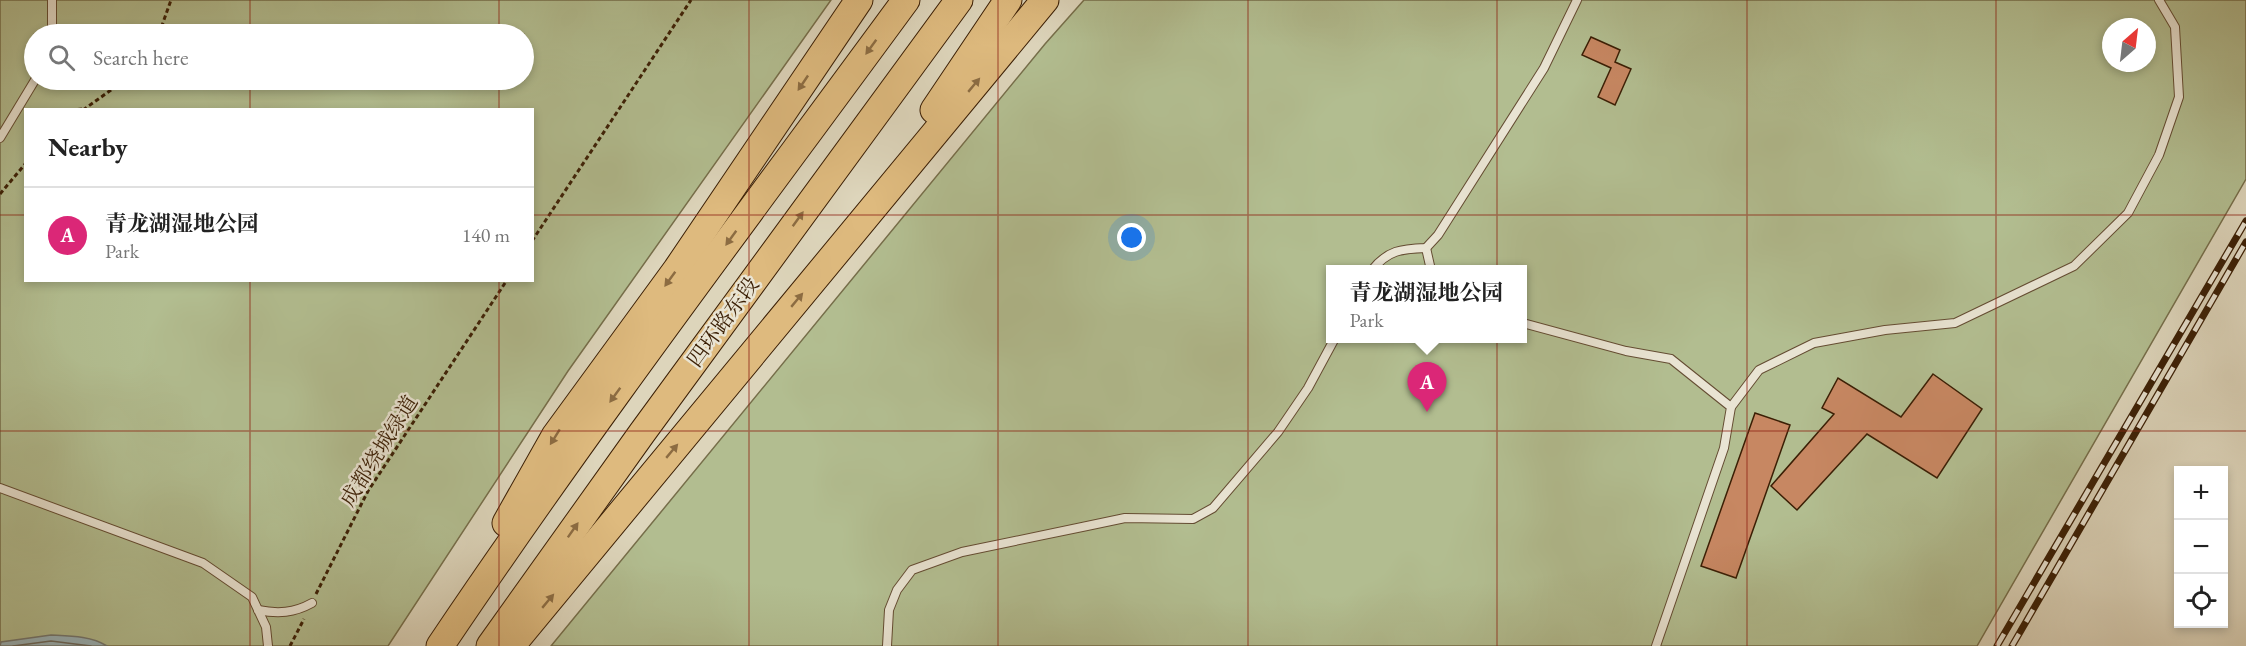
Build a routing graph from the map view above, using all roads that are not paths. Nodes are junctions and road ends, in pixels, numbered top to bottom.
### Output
1 (52, 0) edge
2 (859, 0) edge
3 (906, 0) edge
4 (959, 0) edge
5 (1008, 0) edge
6 (1045, 0) edge
7 (1577, 0) edge
8 (2159, 0) edge
9 (52, 24) edge
10 (29, 90) edge
11 (0, 138) edge
12 (846, 240) junction
13 (1426, 248) junction
14 (1376, 265) edge
15 (1430, 265) edge
16 (1527, 324) edge
17 (1333, 343) edge
18 (1731, 407) junction
19 (0, 488) edge
20 (312, 603) road end
21 (258, 610) junction
22 (268, 646) edge
23 (438, 646) edge
24 (490, 646) edge
25 (511, 646) edge
26 (887, 646) edge
27 (1656, 646) edge

1 - 9 lane
2 -> 23 highway
3 -> 23 highway, 四环路东段
24 -> 4 highway, 四环路东段
5 - 12 highway
12 -> 6 highway
7 - 13 lane
8 - 18 lane
10 - 11 lane
25 -> 12 highway
13 - 14 lane
13 - 15 lane
16 - 18 lane
17 - 26 lane
18 - 27 lane
19 - 21 lane
20 - 21 lane
21 - 22 lane

